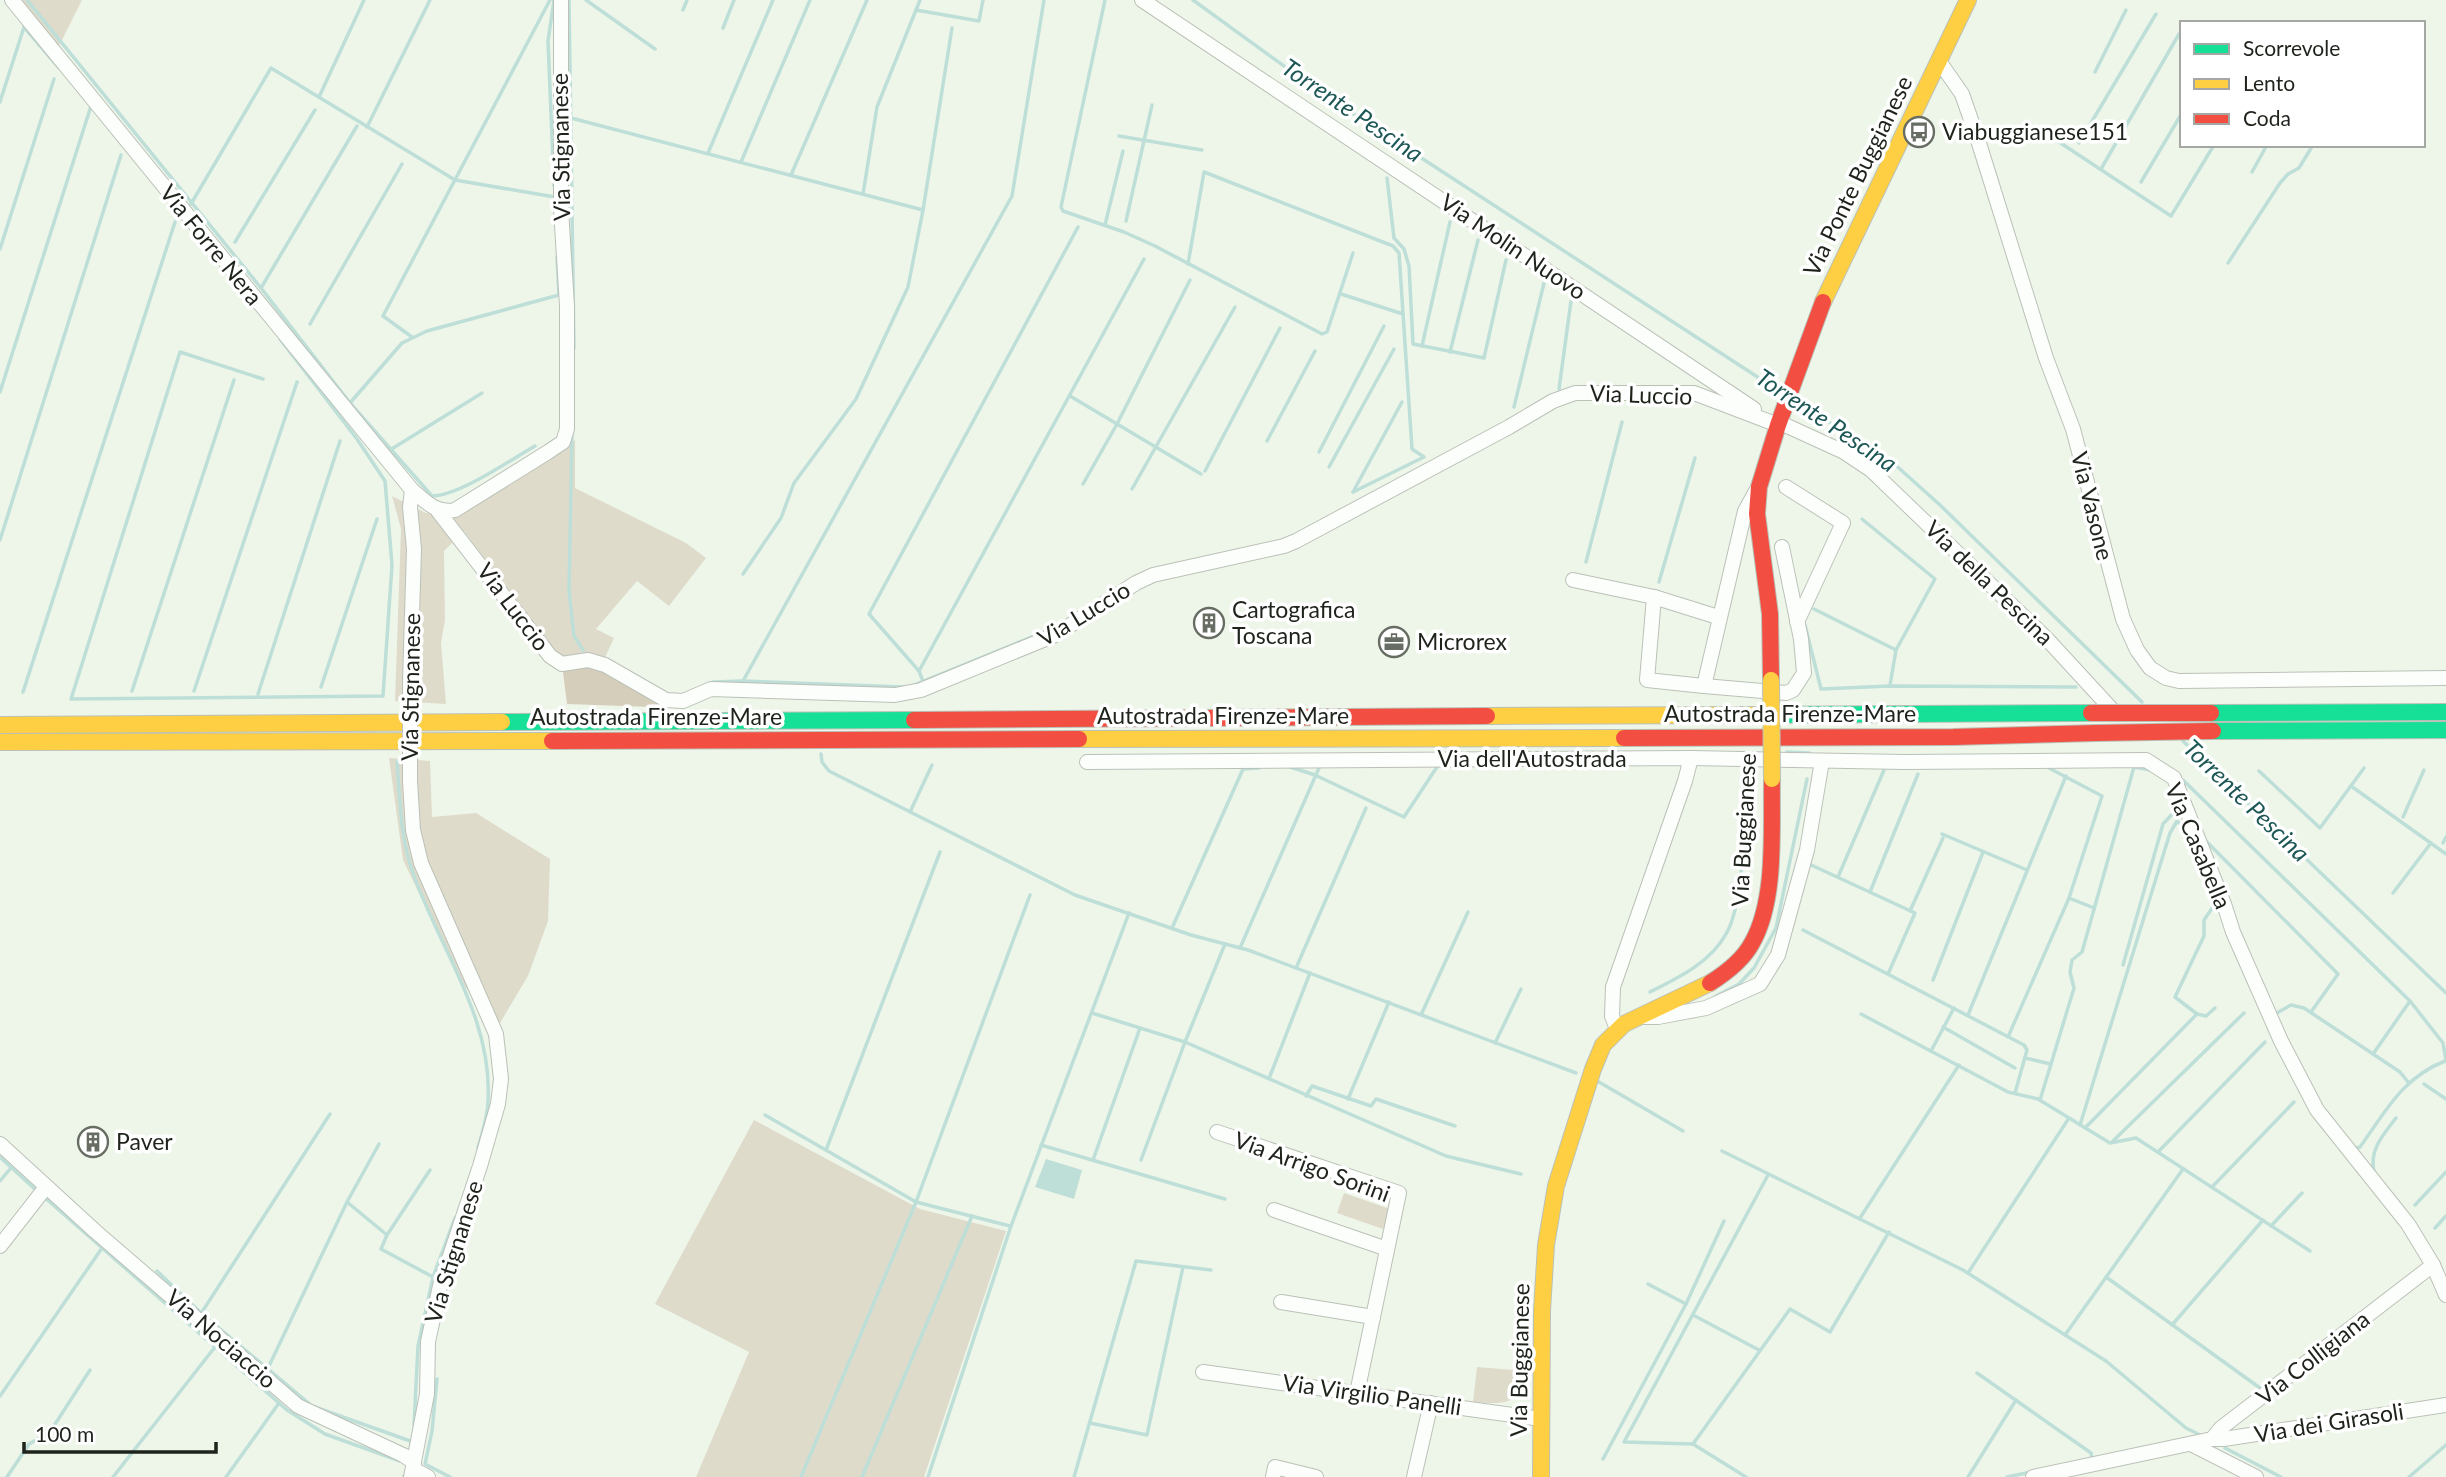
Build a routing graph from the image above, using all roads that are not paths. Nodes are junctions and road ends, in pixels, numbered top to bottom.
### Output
1 (12, 0) edge
2 (561, 0) edge
3 (1142, 0) edge
4 (1968, 0) edge
5 (1939, 61) junction
6 (1797, 376) joint
7 (1779, 422) junction
8 (1759, 486) junction
9 (1786, 487) dead end
10 (412, 490) junction
11 (438, 511) junction
12 (1782, 547) dead end
13 (1573, 580) dead end
14 (1654, 597) junction
15 (1718, 617) junction
16 (1797, 622) junction
17 (2446, 678) edge
18 (1704, 686) junction
19 (2446, 712) edge
20 (0, 725) edge
21 (2446, 730) edge
22 (0, 743) edge
23 (1691, 758) junction
24 (1822, 761) junction
25 (1087, 762) dead end
26 (2174, 778) junction
27 (1637, 1016) junction
28 (1617, 1030) junction
29 (1217, 1132) dead end
30 (0, 1144) edge
31 (46, 1187) junction
32 (1274, 1210) dead end
33 (0, 1246) edge
34 (1387, 1248) junction
35 (2433, 1265) junction
36 (2446, 1295) edge
37 (1281, 1302) dead end
38 (1373, 1317) junction
39 (1203, 1372) dead end
40 (1357, 1393) junction
41 (1431, 1403) junction
42 (2446, 1405) edge
43 (1541, 1419) junction
44 (2212, 1439) junction
45 (2190, 1444) junction
46 (413, 1469) edge
47 (428, 1477) edge
48 (1273, 1477) edge
49 (1316, 1477) edge
50 (1414, 1477) edge
51 (1541, 1477) edge
52 (2033, 1477) edge
53 (2256, 1477) edge

1 - 10 street, Via Forre Nera
2 - 11 street, Via Stignanese
3 - 7 street, Via Molin Nuovo
4 - 5 main road, Via Ponte Buggianese
5 - 6 main road, Via Ponte Buggianese
5 - 17 street, Via Vasone
6 - 7 main road, Via Buggianese
7 - 8 main road, Via Buggianese
7 - 11 street, Via Luccio
7 - 26 street, Via della Pescina
8 - 15 street
8 - 27 main road, Via Buggianese, bridge
9 - 16 street
10 - 11 street
10 - 46 street, Via Stignanese, bridge
12 - 16 street
13 - 14 street
14 - 15 street
14 - 18 street
15 - 18 street
16 - 18 street
19 - 20 main road, Autostrada Firenze-Mare, bridge
21 - 22 main road, Autostrada Firenze-Mare, bridge
23 - 24 street, Via Casabella
23 - 25 street, Via dell'Autostrada
23 - 28 street
24 - 26 street, Via Casabella
24 - 27 street
26 - 35 street, Via Casabella
27 - 28 main road, Via Buggianese
28 - 43 main road, Via Buggianese
29 - 34 street, Via Arrigo Sorini
30 - 31 street, Via Nociaccio
31 - 33 street
31 - 46 street, Via Nociaccio
32 - 34 street
34 - 38 street, Via Arrigo Sorini
35 - 36 street, Via Casabella
35 - 44 street, Via Colligiana
37 - 38 street
38 - 40 street, Via Arrigo Sorini
39 - 40 street, Via Virgilio Panelli
40 - 41 street, Via Virgilio Panelli
41 - 43 street, Via Virgilio Panelli
41 - 50 street
42 - 44 street, Via dei Girasoli
43 - 51 main road, Via Buggianese
44 - 45 street
45 - 52 street
45 - 53 street
46 - 47 street, Via Nociaccio
48 - 49 street

